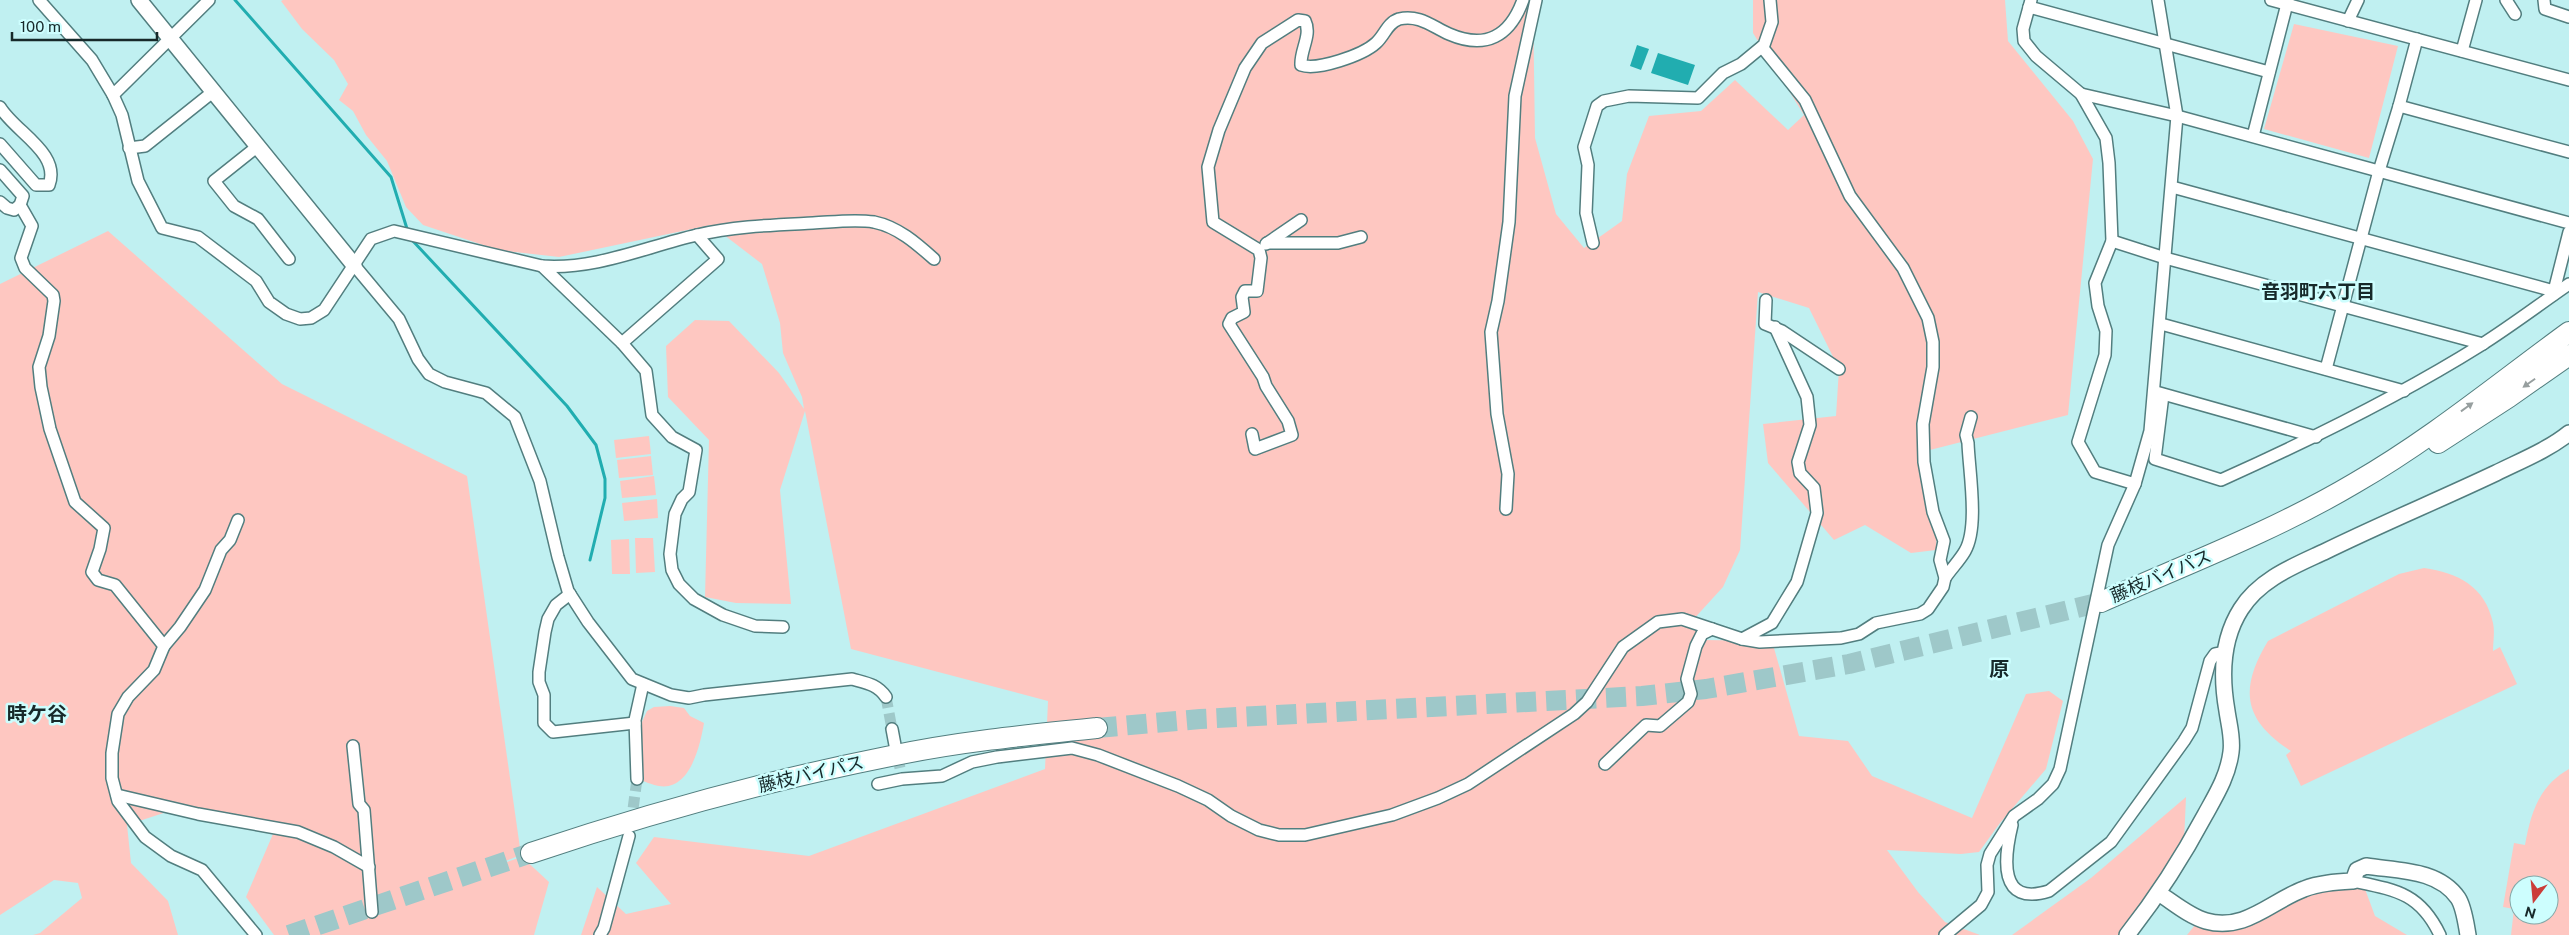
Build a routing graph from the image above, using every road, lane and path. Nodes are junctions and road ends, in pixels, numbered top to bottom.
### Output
1 (39, 0) edge
2 (140, 0) edge
3 (209, 0) edge
4 (1523, 0) edge
5 (1536, 0) edge
6 (1770, 0) edge
7 (2158, 0) edge
8 (2271, 0) edge
9 (2358, 0) edge
10 (2476, 0) edge
11 (2506, 0) edge
12 (2544, 0) edge
13 (2287, 2) edge
14 (2030, 4) edge
15 (2515, 14) dead end
16 (2569, 17) edge
17 (2348, 21) junction
18 (171, 37) junction
19 (2417, 39) junction
20 (2166, 44) junction
21 (1762, 47) junction
22 (2462, 51) junction
23 (2269, 72) junction
24 (2569, 80) edge
25 (214, 91) junction
26 (2081, 94) junction
27 (113, 95) junction
28 (2399, 106) junction
29 (0, 107) edge
30 (2178, 116) junction
31 (2253, 136) junction
32 (0, 144) edge
33 (258, 146) junction
34 (129, 148) junction
35 (2569, 152) edge
36 (0, 170) edge
37 (2379, 171) junction
38 (2172, 187) junction
39 (0, 202) edge
40 (20, 205) junction
41 (1301, 220) dead end
42 (2569, 223) edge
43 (2569, 232) edge
44 (697, 235) junction
45 (1360, 237) dead end
46 (2361, 238) junction
47 (2112, 240) junction
48 (1593, 243) dead end
49 (1263, 246) junction
50 (2165, 258) junction
51 (289, 259) dead end
52 (934, 259) dead end
53 (354, 265) junction
54 (542, 266) junction
55 (2569, 284) edge
56 (2554, 293) junction
57 (1766, 300) dead end
58 (2344, 305) junction
59 (2161, 324) junction
60 (1775, 327) junction
61 (2569, 332) edge
62 (622, 343) junction
63 (2483, 344) junction
64 (2569, 355) edge
65 (1839, 369) dead end
66 (2326, 369) junction
67 (2404, 390) junction
68 (2158, 393) junction
69 (1971, 418) dead end
70 (2569, 433) edge
71 (1252, 434) dead end
72 (2316, 437) junction
73 (2135, 484) junction
74 (1506, 509) dead end
75 (238, 520) dead end
76 (1945, 578) junction
77 (570, 594) junction
78 (783, 627) dead end
79 (1712, 630) junction
80 (1742, 639) junction
81 (164, 646) junction
82 (2226, 652) junction
83 (643, 684) junction
84 (886, 697) tunnel mouth
85 (635, 723) junction
86 (1097, 728) tunnel mouth
87 (892, 729) tunnel mouth
88 (895, 745) tunnel mouth
89 (353, 746) dead end
90 (1605, 764) dead end
91 (637, 779) tunnel mouth
92 (878, 784) dead end
93 (117, 795) junction
94 (2014, 816) junction
95 (629, 836) tunnel mouth
96 (531, 853) tunnel mouth
97 (369, 867) junction
98 (2353, 881) junction
99 (2160, 894) junction
100 (372, 912) dead end
101 (256, 935) edge
102 (600, 935) edge
103 (1944, 935) edge
104 (2127, 935) edge
105 (2440, 935) edge
106 (2468, 935) edge

1 - 27 street
2 - 18 street
3 - 18 street
4 - 49 street
5 - 74 street
6 - 21 street
7 - 20 street
8 - 13 street
9 - 17 street
10 - 22 street
11 - 15 street
12 - 16 street
13 - 17 street
13 - 23 street
14 - 20 street
14 - 26 street
17 - 19 street
18 - 25 street
18 - 27 street
19 - 22 street
19 - 28 street
20 - 23 street
20 - 30 street
21 - 48 street
21 - 76 street
22 - 24 street
23 - 31 street
25 - 33 street
25 - 34 street
26 - 30 street
26 - 47 street
27 - 34 street
28 - 35 street
28 - 37 street
29 - 32 street
30 - 31 street
30 - 38 street
31 - 37 street
33 - 51 street
33 - 53 street
34 - 53 street
36 - 40 street
37 - 42 street
37 - 46 street
38 - 46 street
38 - 50 street
39 - 40 street
40 - 81 street
41 - 49 street
43 - 56 street
44 - 52 street
44 - 54 street
44 - 62 street
45 - 49 street
46 - 56 street
46 - 58 street
47 - 50 street
47 - 73 street
49 - 71 street
50 - 58 street
50 - 59 street
53 - 54 street
53 - 77 street
54 - 62 street
55 - 56 street
56 - 63 street
57 - 60 street
58 - 63 street
58 - 66 street
59 - 66 street
59 - 68 street
60 - 65 street
60 - 80 street
64 -> 61 highway, 藤枝バイパス
62 - 78 street
63 - 67 street
66 - 67 street
67 - 72 street
68 - 72 street
68 - 72 street
68 - 73 street
69 - 76 street
70 - 82 street
73 - 94 street
75 - 81 street
76 - 80 street
77 - 83 street
77 - 85 street
79 - 80 street
79 - 90 street
79 - 92 street
81 - 93 street
82 - 94 street
82 - 99 street
83 - 84 street
83 - 85 street
85 - 91 street
86 - 96 highway, 藤枝バイパス
87 - 88 street
89 - 97 street
93 - 97 street
93 - 101 street
94 - 103 street
95 - 102 street
97 - 100 street
98 - 99 street
98 - 105 street
98 - 106 street
99 - 104 street

